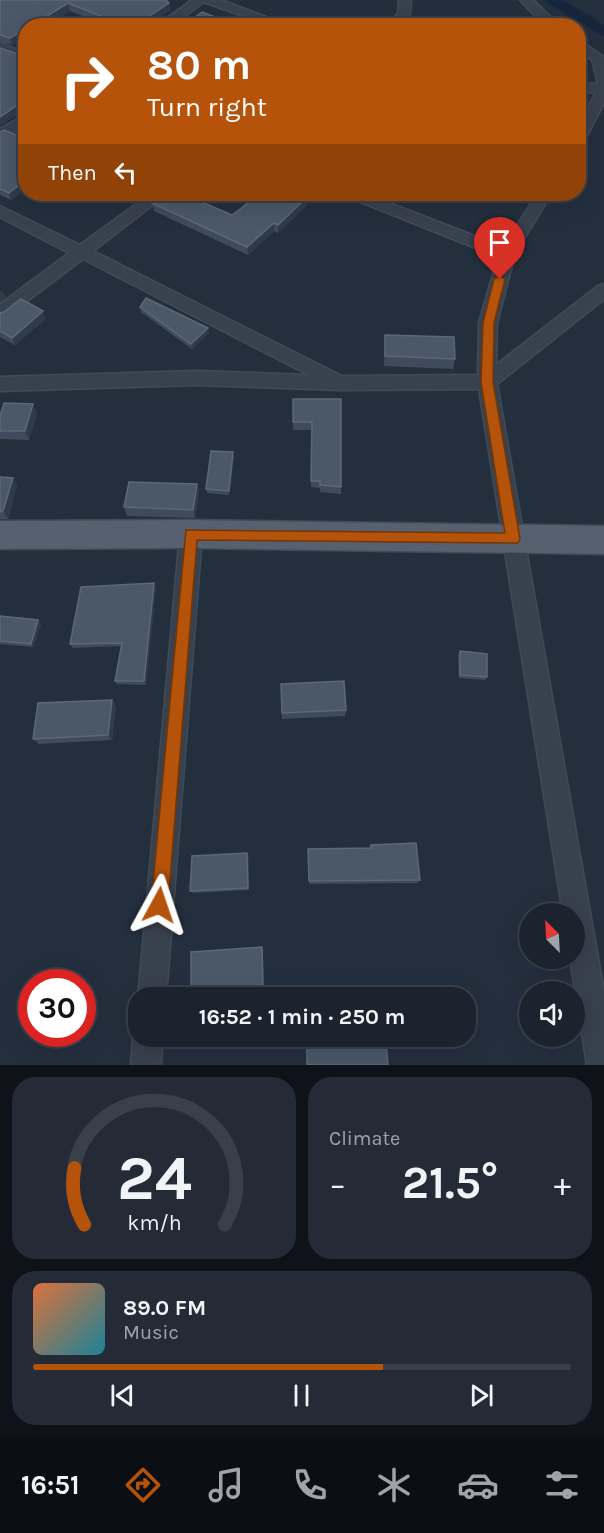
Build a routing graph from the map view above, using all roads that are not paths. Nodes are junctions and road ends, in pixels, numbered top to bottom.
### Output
1 (200, 0) edge
2 (209, 0) edge
3 (405, 0) edge
4 (526, 0) edge
5 (174, 18) edge
6 (261, 18) edge
7 (400, 18) edge
8 (544, 18) edge
9 (0, 47) edge
10 (586, 49) edge
11 (18, 54) edge
12 (604, 81) edge
13 (604, 88) edge
14 (586, 89) edge
15 (18, 123) edge
16 (586, 124) edge
17 (0, 135) edge
18 (150, 201) edge
19 (371, 201) edge
20 (540, 201) edge
21 (0, 211) edge
22 (84, 252) junction
23 (507, 254) junction
24 (604, 290) edge
25 (0, 313) edge
26 (487, 382) junction
27 (341, 383) junction
28 (0, 384) edge
29 (191, 534) junction
30 (0, 535) edge
31 (513, 539) junction
32 (604, 540) edge
33 (153, 987) edge
34 (147, 1047) edge
35 (146, 1065) edge
36 (602, 1065) edge

1 - 5 street
2 - 6 street
3 - 7 street
4 - 8 street
9 - 11 street
10 - 12 street
13 - 14 street
13 - 16 street
15 - 17 street
18 - 22 street
19 - 23 street
20 - 23 street
21 - 22 street
22 - 25 street
22 - 27 street
23 - 26 street
24 - 26 street
26 - 27 street
26 - 31 street
27 - 28 street
29 - 30 main road
29 - 31 main road
29 - 33 street
31 - 32 main road
31 - 36 street
34 - 35 street

